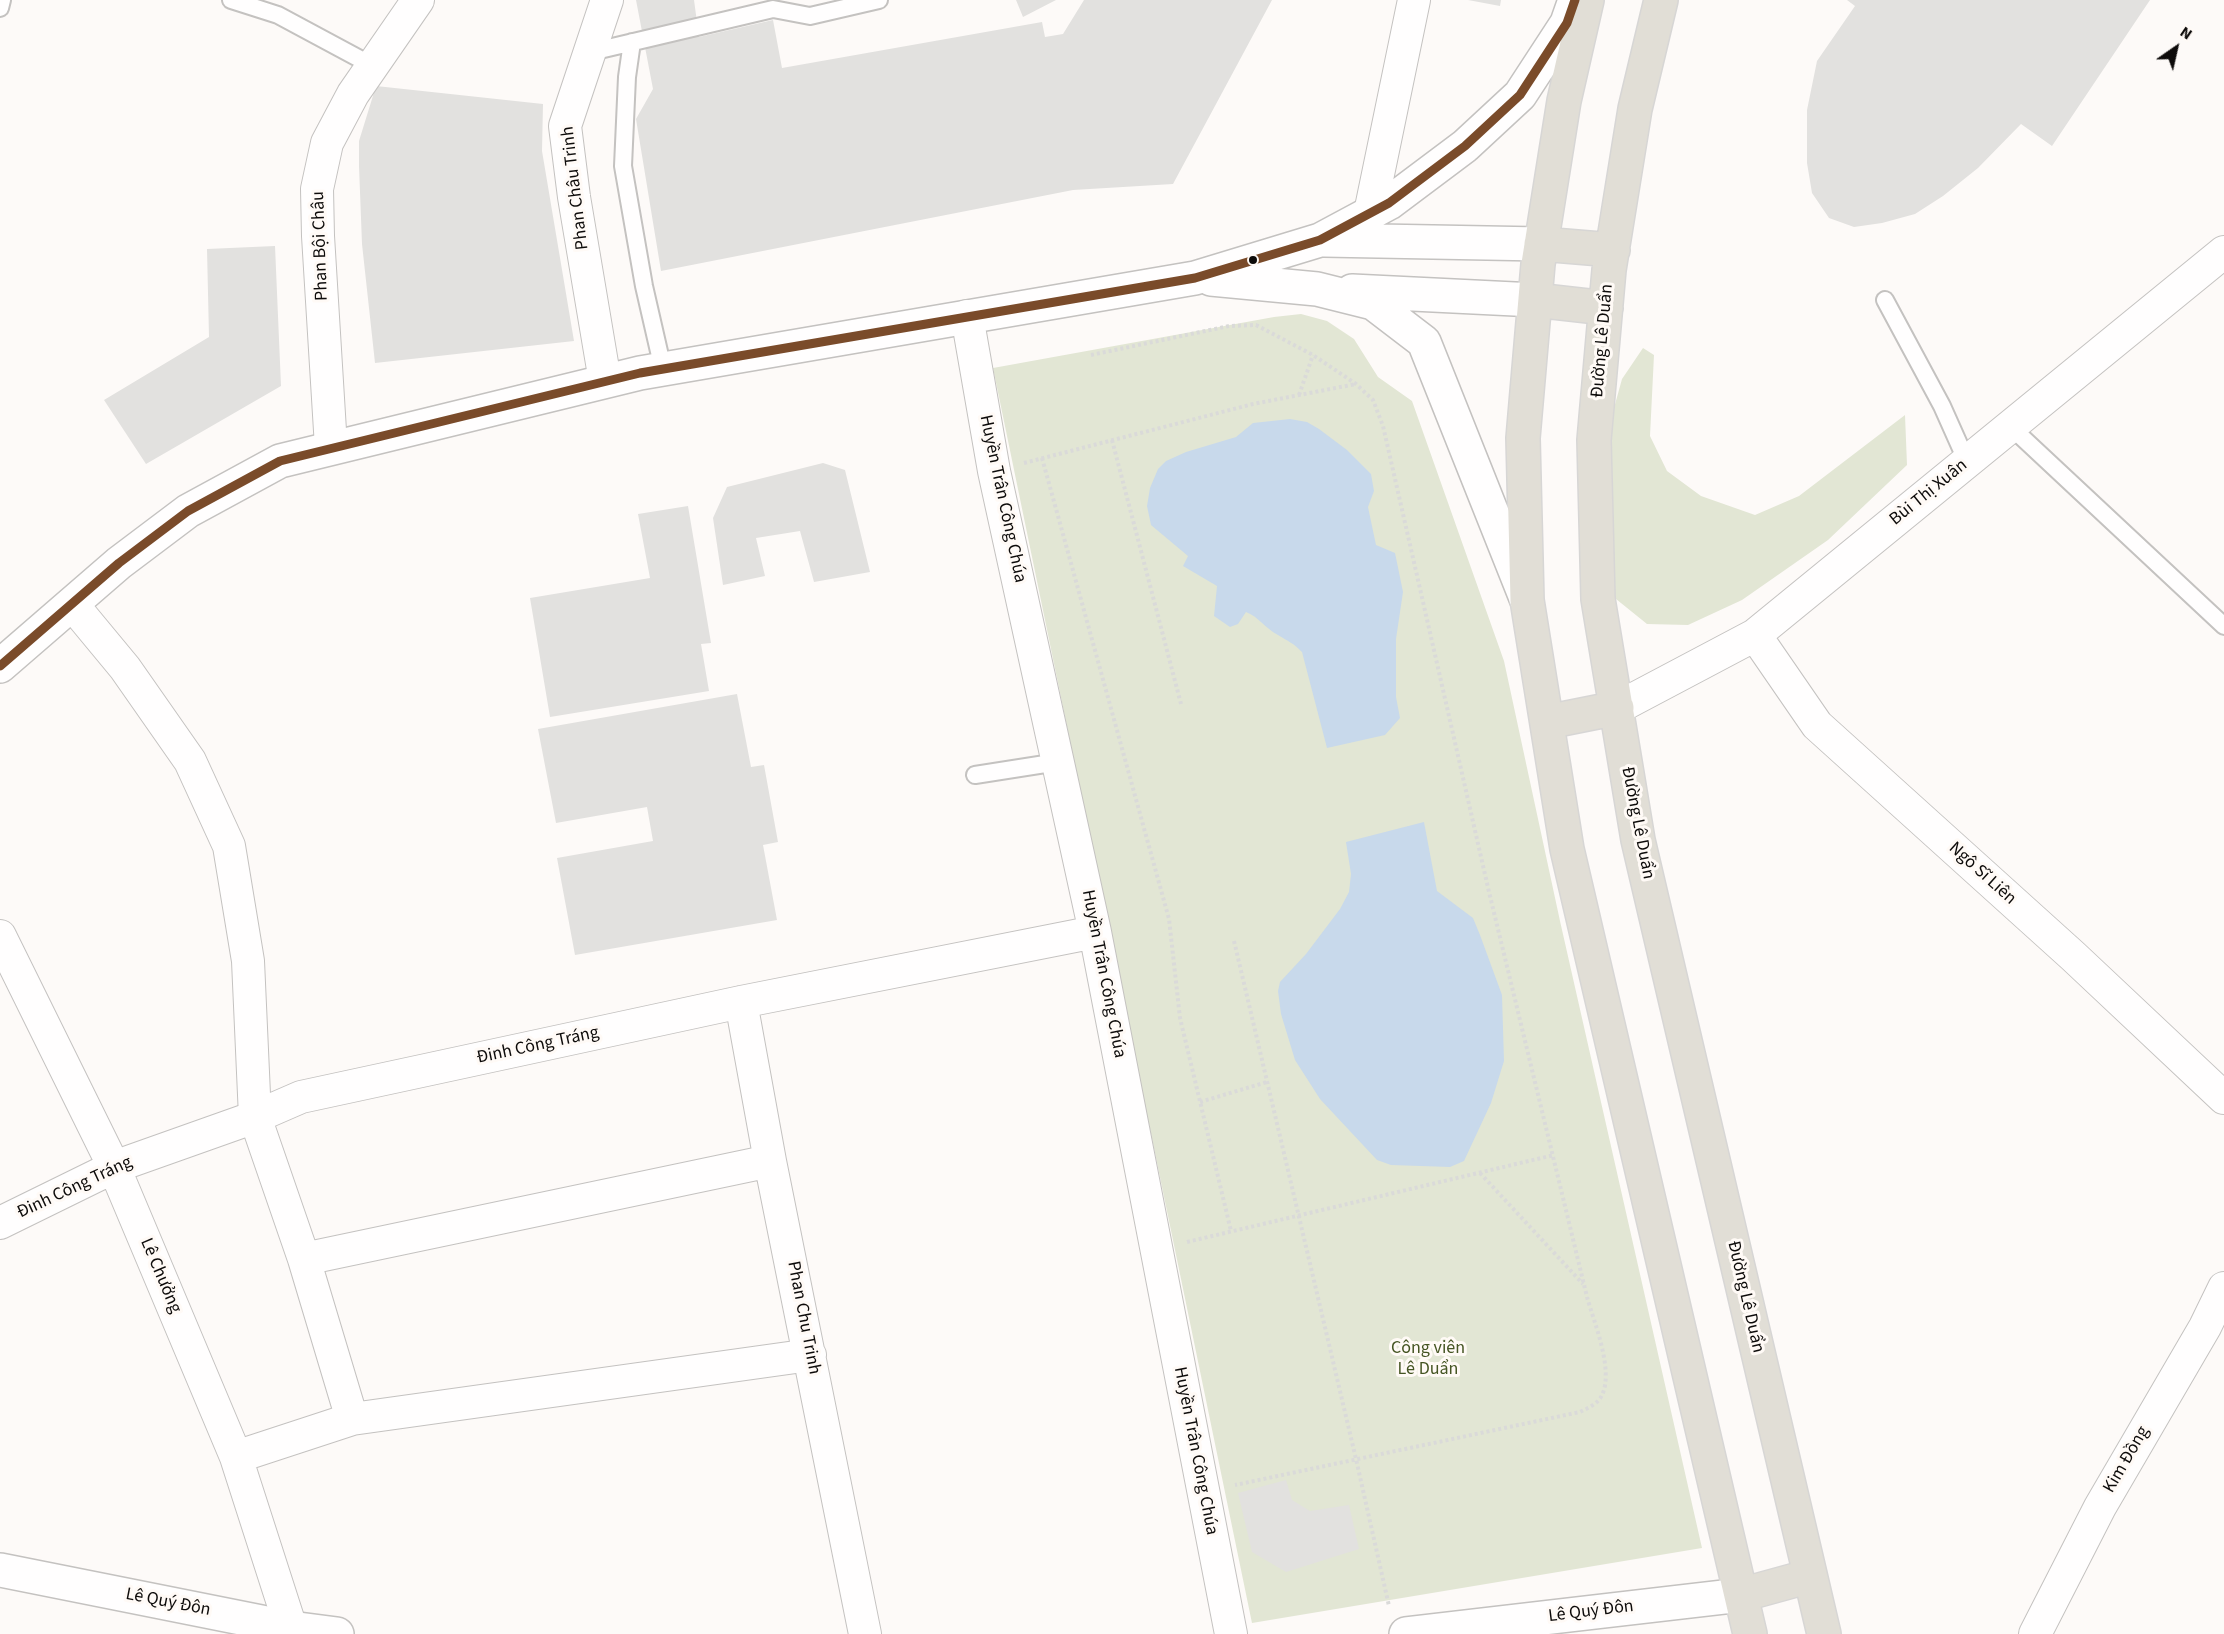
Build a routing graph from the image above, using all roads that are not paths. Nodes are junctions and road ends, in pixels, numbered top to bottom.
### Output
1 (2, 0) edge
2 (231, 0) edge
3 (418, 0) edge
4 (607, 0) edge
5 (879, 0) edge
6 (1414, 0) edge
7 (1575, 0) edge
8 (1587, 0) edge
9 (1661, 0) edge
10 (0, 8) edge
11 (632, 42) junction
12 (591, 52) junction
13 (373, 66) junction
14 (1370, 213) junction
15 (1320, 240) junction
16 (1541, 244) junction
17 (1613, 250) junction
18 (2224, 252) edge
19 (1195, 278) junction
20 (1317, 289) junction
21 (1535, 300) junction
22 (1886, 300) dead end
23 (1606, 308) junction
24 (967, 316) junction
25 (663, 369) junction
26 (605, 381) junction
27 (2011, 427) junction
28 (331, 447) junction
29 (1967, 462) junction
30 (1527, 600) junction
31 (72, 604) junction
32 (2224, 626) edge
33 (1755, 635) junction
34 (0, 666) edge
35 (1617, 708) junction
36 (1547, 722) junction
37 (1058, 762) junction
38 (975, 775) dead end
39 (1095, 932) junction
40 (0, 936) edge
41 (741, 1002) junction
42 (2224, 1098) edge
43 (255, 1117) junction
44 (770, 1161) junction
45 (114, 1167) junction
46 (0, 1223) edge
47 (304, 1259) junction
48 (2224, 1288) edge
49 (810, 1355) junction
50 (352, 1419) junction
51 (236, 1457) junction
52 (0, 1570) edge
53 (1810, 1576) junction
54 (1741, 1595) junction
55 (1398, 1622) edge
56 (291, 1628) junction
57 (337, 1634) edge
58 (865, 1634) edge
59 (1231, 1634) edge
60 (1750, 1634) edge
61 (1824, 1634) edge
62 (2035, 1634) edge

1 - 10 lane
2 - 13 lane
3 - 13 street, Phan Bội Châu
4 - 12 street, Phan Châu Trinh
5 - 11 lane
6 - 14 street
7 - 14 main road
8 - 16 highway
9 - 17 highway, Đường Lê Duẩn
11 - 12 lane
11 - 25 lane
12 - 26 street, Phan Châu Trinh
13 - 28 street, Phan Bội Châu
14 - 15 main road
15 - 16 main road
15 - 19 main road
16 - 17 highway
16 - 21 highway
17 - 23 highway, Đường Lê Duẩn
18 - 27 street, Bùi Thị Xuân
19 - 20 main road
19 - 24 main road
20 - 21 main road
20 - 30 main road
21 - 23 highway
21 - 30 highway
22 - 29 lane
23 - 35 highway, Đường Lê Duẩn
24 - 25 main road
24 - 37 street, Huyền Trân Công Chúa
25 - 26 main road
26 - 28 main road
27 - 29 street, Bùi Thị Xuân
27 - 32 lane
28 - 31 main road
29 - 33 street, Bùi Thị Xuân
30 - 36 highway
31 - 34 main road
31 - 43 street
33 - 35 street, Bùi Thị Xuân
33 - 42 street, Ngô Sĩ Liên
35 - 36 highway
35 - 53 highway, Đường Lê Duẩn
36 - 54 highway
37 - 38 lane
37 - 39 street, Huyền Trân Công Chúa
39 - 41 street, Đinh Công Tráng
39 - 59 street, Huyền Trân Công Chúa
40 - 45 street, Lê Chưởng
41 - 43 street, Đinh Công Tráng
41 - 44 street, Phan Chu Trinh
43 - 45 street, Đinh Công Tráng
43 - 47 street
44 - 47 street
44 - 49 street, Phan Chu Trinh
45 - 46 street, Đinh Công Tráng
45 - 51 street, Lê Chưởng
47 - 50 street
48 - 62 street, Kim Đồng
49 - 50 street
49 - 58 street, Phan Chu Trinh
50 - 51 street
51 - 56 street, Lê Chưởng
52 - 56 main road, Lê Quý Đôn
53 - 54 highway
53 - 61 highway, Đường Lê Duẩn
54 - 55 main road, Lê Quý Đôn
54 - 60 highway
56 - 57 main road, Lê Quý Đôn

